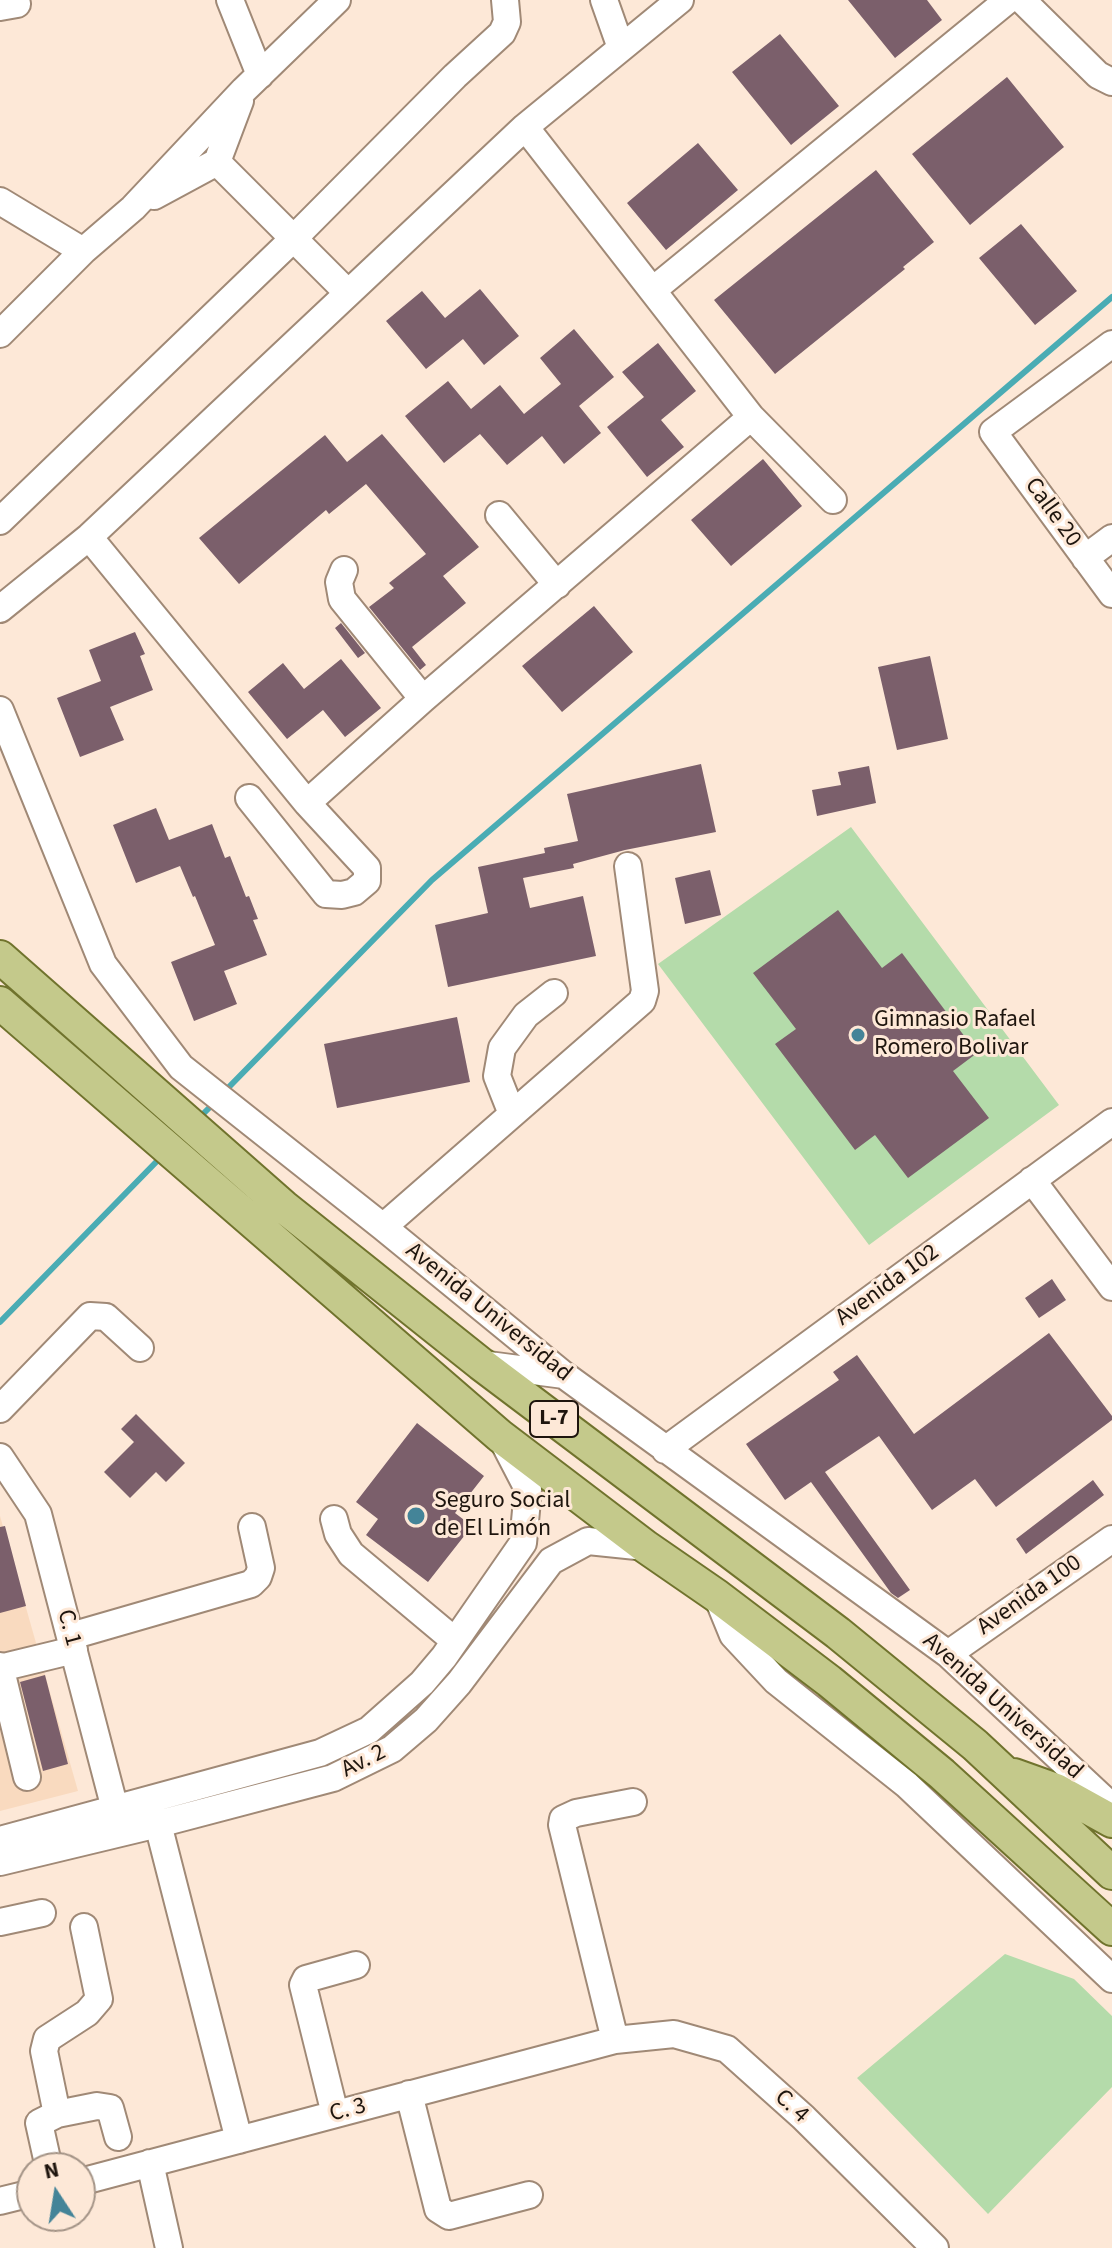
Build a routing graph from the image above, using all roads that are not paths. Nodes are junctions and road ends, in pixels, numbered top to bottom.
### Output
1 (230, 0) edge
2 (337, 0) edge
3 (505, 0) edge
4 (604, 0) edge
5 (680, 0) edge
6 (1008, 0) edge
7 (1022, 0) edge
8 (621, 48) junction
9 (252, 82) junction
10 (1112, 82) edge
11 (525, 127) junction
12 (217, 162) junction
13 (0, 201) edge
14 (133, 208) junction
15 (293, 239) junction
16 (83, 251) junction
17 (653, 290) junction
18 (348, 293) junction
19 (0, 334) edge
20 (1112, 344) edge
21 (751, 417) junction
22 (833, 500) dead end
23 (499, 515) dead end
24 (0, 521) edge
25 (89, 537) junction
26 (1112, 538) edge
27 (1085, 558) junction
28 (344, 570) dead end
29 (557, 585) junction
30 (1112, 594) edge
31 (0, 609) edge
32 (423, 699) junction
33 (0, 710) edge
34 (249, 798) dead end
35 (307, 803) junction
36 (628, 866) dead end
37 (0, 943) edge
38 (10, 967) edge
39 (554, 993) dead end
40 (0, 1003) edge
41 (512, 1114) junction
42 (1112, 1122) edge
43 (1032, 1180) junction
44 (383, 1227) junction
45 (1112, 1287) edge
46 (140, 1348) dead end
47 (481, 1364) junction
48 (564, 1375) junction
49 (0, 1409) edge
50 (500, 1436) junction
51 (665, 1450) junction
52 (0, 1457) edge
53 (334, 1519) dead end
54 (252, 1527) dead end
55 (1112, 1539) edge
56 (646, 1547) junction
57 (717, 1596) junction
58 (455, 1641) junction
59 (72, 1643) junction
60 (948, 1654) junction
61 (0, 1667) edge
62 (1003, 1772) junction
63 (27, 1777) dead end
64 (633, 1802) dead end
65 (1112, 1807) edge
66 (115, 1809) junction
67 (1112, 1821) edge
68 (158, 1824) junction
69 (0, 1840) edge
70 (0, 1862) edge
71 (1112, 1873) edge
72 (42, 1913) dead end
73 (0, 1922) edge
74 (84, 1927) dead end
75 (1112, 1929) edge
76 (356, 1965) dead end
77 (1112, 1979) edge
78 (615, 2040) junction
79 (409, 2094) junction
80 (57, 2114) junction
81 (335, 2114) junction
82 (118, 2137) dead end
83 (239, 2140) junction
84 (45, 2152) edge
85 (150, 2163) junction
86 (96, 2178) edge
87 (529, 2195) dead end
88 (169, 2248) edge
89 (935, 2248) edge

1 - 9 street
2 - 9 street
3 - 15 street
4 - 8 street
5 - 8 street
6 - 17 street
7 - 10 street
8 - 11 street
9 - 12 street
9 - 14 street
11 - 17 street
11 - 18 street
12 - 14 street
12 - 15 street
13 - 16 street
14 - 16 street
15 - 18 street
15 - 24 street
16 - 19 street
17 - 21 street
18 - 25 street
20 - 27 street, Calle 20
21 - 22 street
21 - 29 street
23 - 29 street
25 - 31 street
25 - 35 street
26 - 27 street
27 - 30 street, Calle 20
28 - 32 street
29 - 32 street
32 - 35 street
33 - 44 street, Avenida Universidad / L-7
34 - 35 street
36 - 41 street
37 - 38 main road, Avenida Universidad
38 - 47 main road, Avenida Universidad / L-7
39 - 41 street
40 - 50 main road, L-7
41 - 44 street
42 - 43 street, Avenida 102
43 - 45 street
43 - 51 street, Avenida 102
44 - 48 street, Avenida Universidad / L-7
46 - 49 street
47 - 48 street
47 - 62 main road, Avenida Universidad / L-7
48 - 51 street, Avenida Universidad / L-7
50 - 56 main road, L-7
50 - 58 street, Av. 2
51 - 60 street, Avenida Universidad / L-7
52 - 59 street, C. 1
53 - 58 street
54 - 59 street
55 - 60 street, Avenida 100
56 - 57 main road, L-7
56 - 68 street, Av. 2
57 - 75 main road, L-7
57 - 77 street
58 - 66 street, Av. 2
59 - 61 street
59 - 66 street, C. 1
60 - 65 street, Avenida Universidad / L-7
61 - 63 street
62 - 67 main road
62 - 71 main road, Avenida Universidad / L-7
64 - 78 street
66 - 69 street, Av. 2
68 - 70 street, Av. 2
68 - 83 street
72 - 73 street
74 - 80 street
76 - 81 street
78 - 79 street, C. 3
78 - 89 street, C. 4
79 - 81 street, C. 3
79 - 87 street
80 - 82 street
80 - 84 street
81 - 83 street, C. 3
83 - 85 street, C. 3
85 - 86 street, C. 3
85 - 88 street

